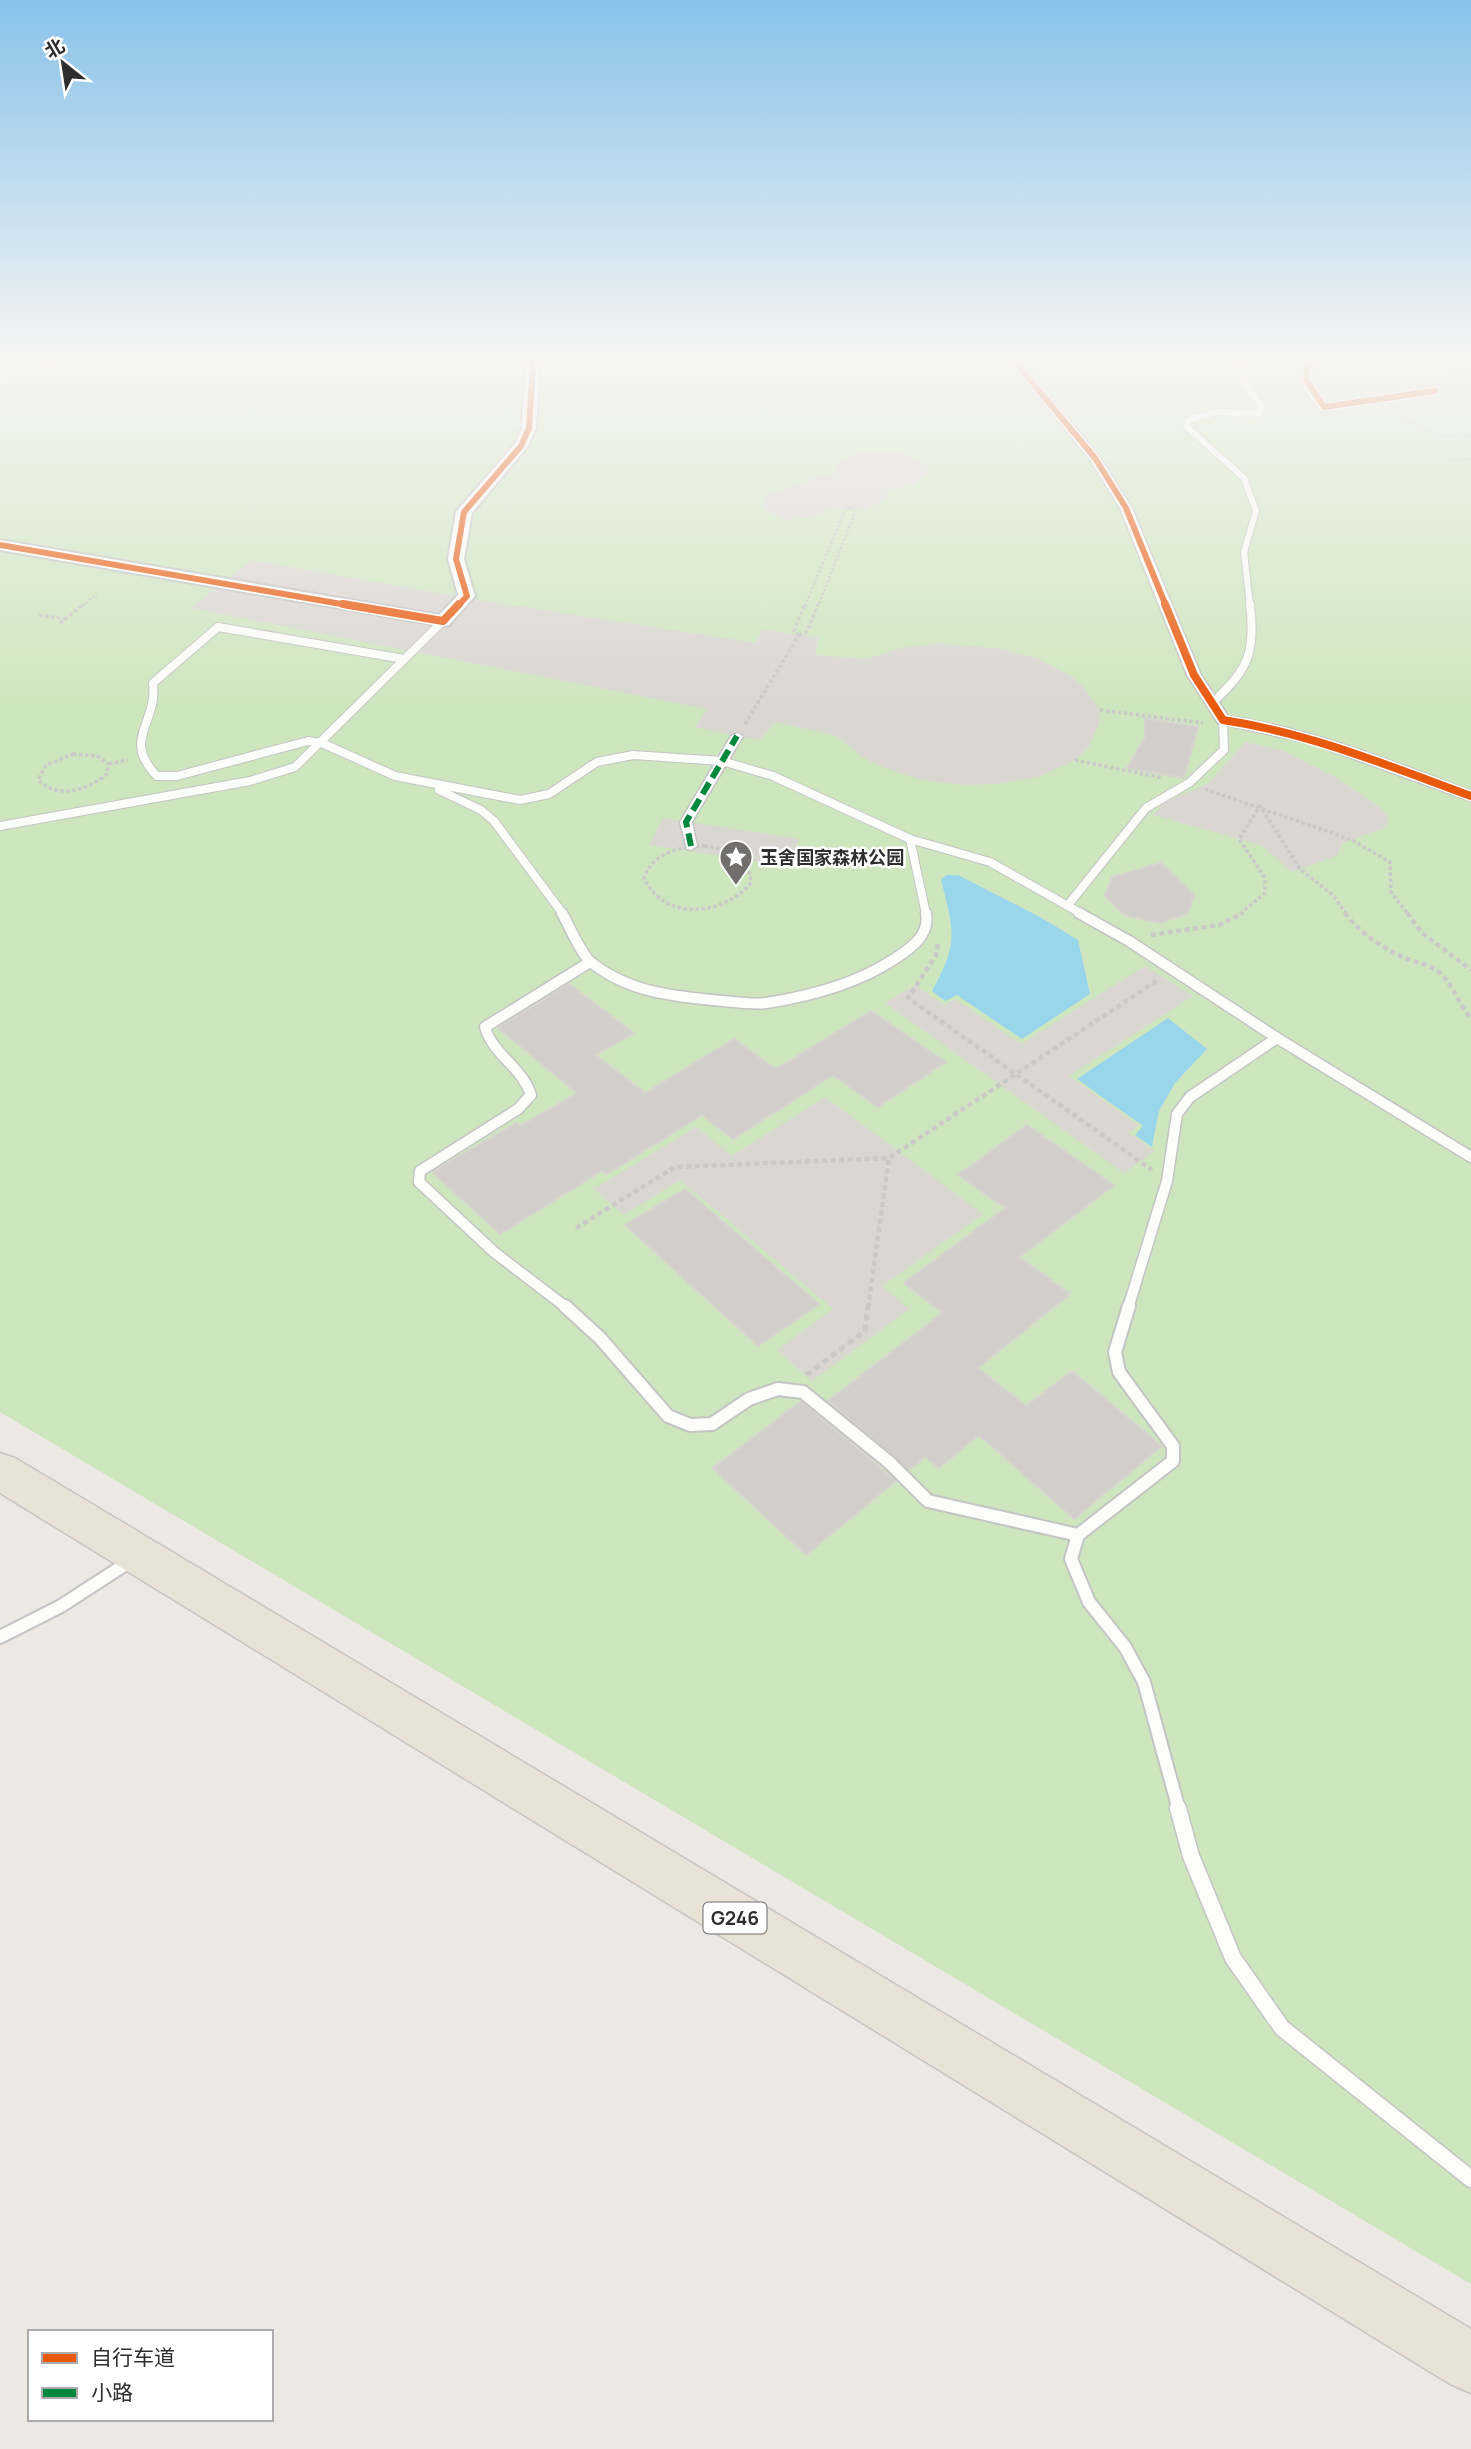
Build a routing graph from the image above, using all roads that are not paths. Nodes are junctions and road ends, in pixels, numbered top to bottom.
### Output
1 (495, 476) edge
2 (1106, 476) edge
3 (1242, 476) edge
4 (0, 545) edge
5 (443, 621) junction
6 (404, 659) junction
7 (1212, 703) junction
8 (1223, 723) junction
9 (737, 736) road end
10 (322, 743) junction
11 (722, 761) junction
12 (424, 782) junction
13 (1471, 796) edge
14 (0, 826) edge
15 (910, 839) junction
16 (691, 846) road end
17 (1068, 905) junction
18 (590, 962) junction
19 (1277, 1038) junction
20 (1471, 1157) edge
21 (0, 1471) edge
22 (1078, 1535) junction
23 (137, 1557) junction
24 (0, 1637) edge
25 (1471, 2179) edge
26 (1471, 2363) edge

1 - 5 street
2 - 7 street
3 - 7 lane
4 - 5 street
5 - 6 lane
6 - 10 lane
6 - 10 lane
7 - 8 street
8 - 13 street
8 - 17 lane
9 - 11 street
10 - 12 lane
10 - 14 lane
11 - 12 lane
11 - 15 lane
11 - 16 street
12 - 18 lane
15 - 17 lane
15 - 18 lane
17 - 19 lane
18 - 22 lane
19 - 20 lane
19 - 22 lane
21 - 23 highway, G246
22 - 25 lane
23 - 24 lane
23 - 26 highway, G246

